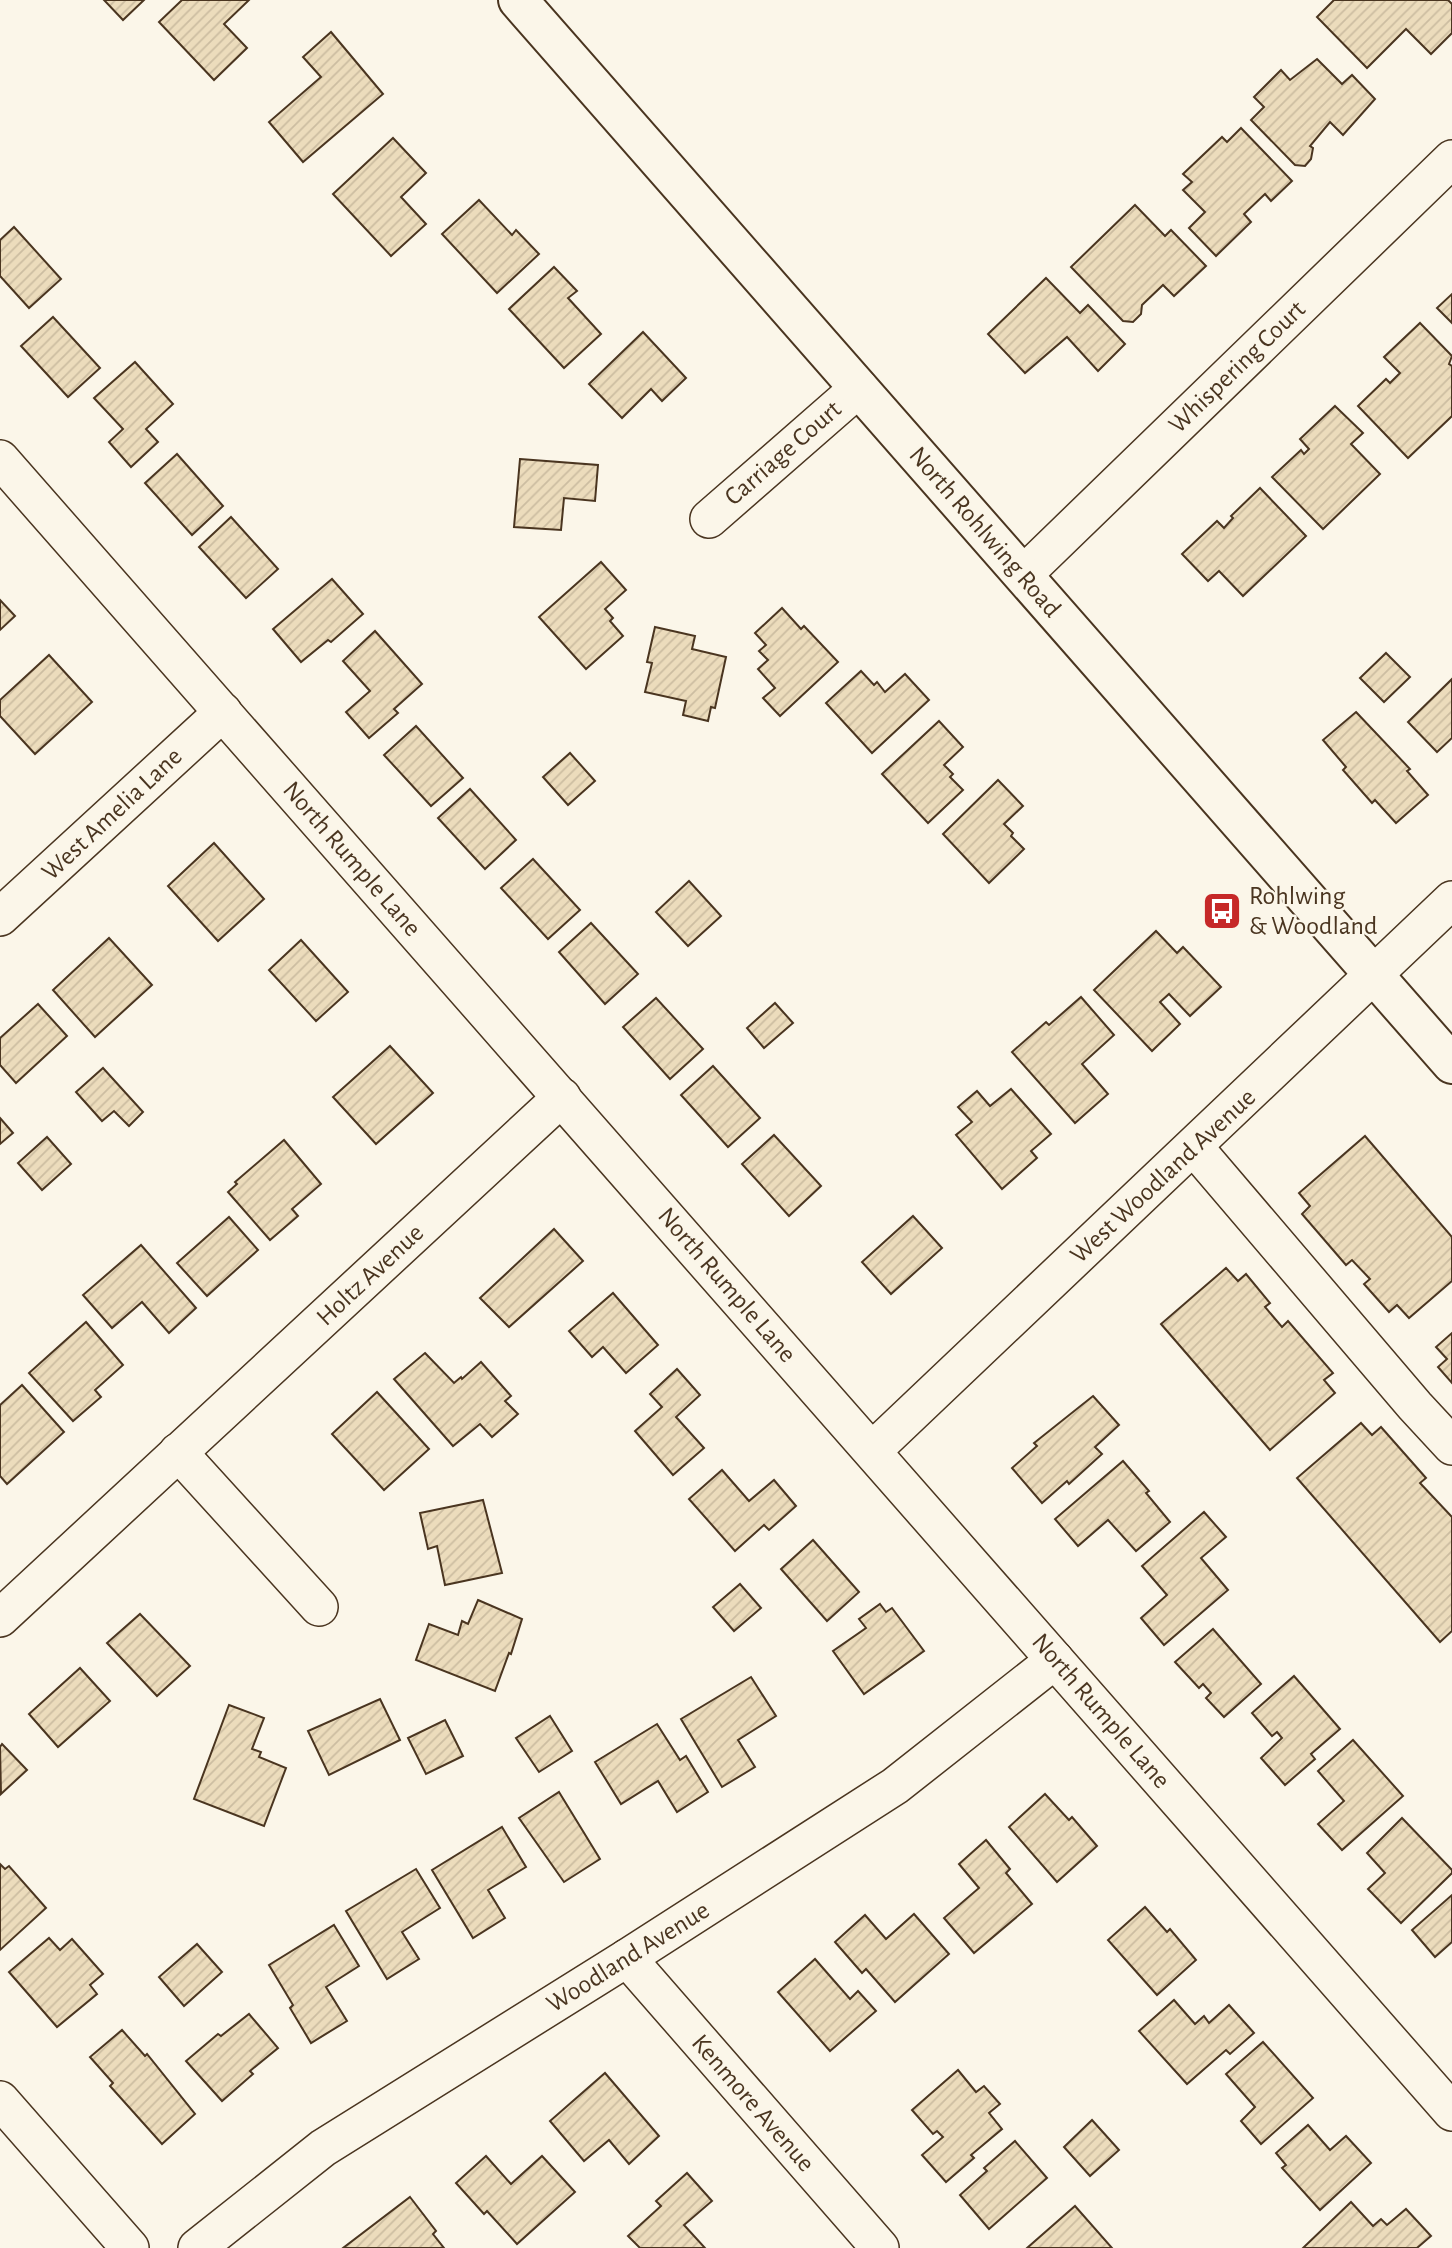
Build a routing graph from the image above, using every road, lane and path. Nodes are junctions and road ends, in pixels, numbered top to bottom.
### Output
1 (518, 0) edge
2 (1452, 159) edge
3 (859, 387) junction
4 (0, 459) edge
5 (709, 519) dead end
6 (1023, 575) junction
7 (223, 712) junction
8 (1452, 900) edge
9 (0, 917) edge
10 (1374, 975) junction
11 (1452, 1064) edge
12 (562, 1097) junction
13 (1194, 1147) junction
14 (1452, 1446) edge
15 (873, 1450) junction
16 (178, 1452) junction
17 (319, 1607) dead end
18 (0, 1618) edge
19 (1055, 1660) junction
20 (627, 1958) junction
21 (0, 2100) edge
22 (1452, 2112) edge
23 (130, 2248) edge
24 (197, 2248) edge
25 (880, 2248) edge

1 - 3 main road, North Rohlwing Road
2 - 6 street, Whispering Court
3 - 5 street, Carriage Court
3 - 6 main road, North Rohlwing Road
4 - 7 street, North Rumple Lane
6 - 10 main road, North Rohlwing Road
7 - 9 street, West Amelia Lane
7 - 12 street, North Rumple Lane
8 - 10 street, West Woodland Avenue
10 - 11 main road, North Rohlwing Road
10 - 13 street, West Woodland Avenue
12 - 15 street, North Rumple Lane
12 - 16 street, Holtz Avenue
13 - 14 street
13 - 15 street, West Woodland Avenue
15 - 19 street, North Rumple Lane
16 - 17 street
16 - 18 street, Holtz Avenue
19 - 20 street, Woodland Avenue
19 - 22 street, North Rumple Lane
20 - 24 street, Woodland Avenue
20 - 25 street, Kenmore Avenue
21 - 23 street

